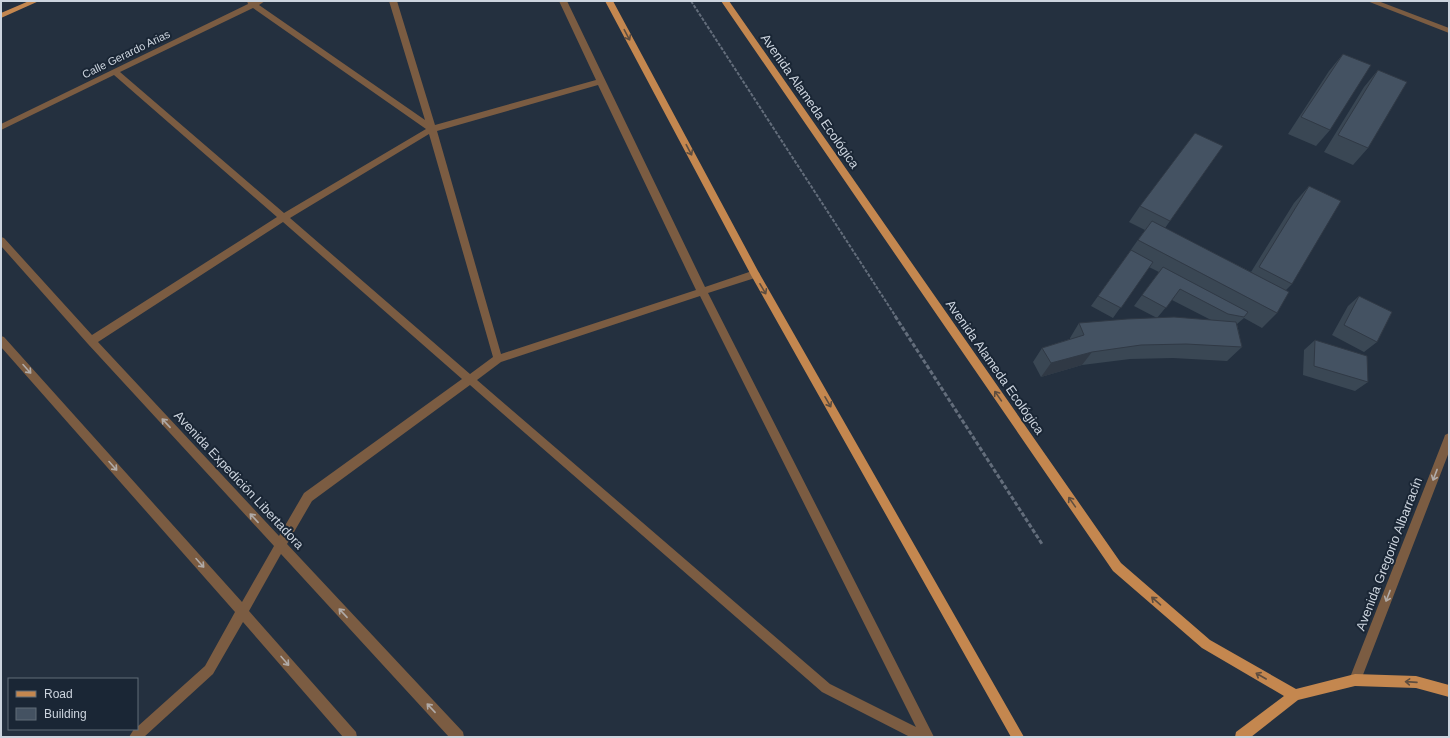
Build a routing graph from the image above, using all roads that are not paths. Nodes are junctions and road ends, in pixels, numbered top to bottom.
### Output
1 (35, 1) edge
2 (393, 1) edge
3 (563, 1) edge
4 (609, 1) edge
5 (725, 1) edge
6 (1371, 1) edge
7 (254, 2) edge
8 (1, 16) edge
9 (1449, 31) edge
10 (114, 72) junction
11 (600, 82) junction
12 (1, 127) edge
13 (432, 129) junction
14 (283, 218) junction
15 (1, 240) edge
16 (755, 274) junction
17 (702, 292) junction
18 (1, 340) edge
19 (91, 342) junction
20 (498, 359) junction
21 (470, 379) junction
22 (1449, 438) edge
23 (280, 546) junction
24 (242, 611) junction
25 (1355, 680) junction
26 (1449, 691) edge
27 (1295, 695) junction
28 (135, 737) edge
29 (351, 737) edge
30 (458, 737) edge
31 (923, 737) edge
32 (928, 737) edge
33 (1018, 737) edge
34 (1241, 737) edge

1 - 8 main road
2 - 13 street
3 - 11 street
4 -> 16 main road
27 -> 5 main road, Avenida Alameda Ecológica
6 - 9 street
7 - 10 street, Calle Gerardo Arias
7 - 13 street
10 - 12 street, Calle Gerardo Arias
10 - 14 street
11 - 13 street
11 - 17 street
13 - 14 street
13 - 20 street
14 - 19 street
14 - 21 street
15 - 19 street, Avenida Expedición Libertadora
16 - 17 street
16 -> 33 main road
17 - 20 street
17 - 32 street
18 -> 24 street
23 -> 19 street, Avenida Expedición Libertadora
20 - 21 street
21 - 23 street
21 - 31 street
22 -> 25 street, Avenida Gregorio Albarracín
23 - 24 street
30 -> 23 street, Avenida Expedición Libertadora
24 - 28 street
24 -> 29 street
26 -> 25 main road
25 - 27 main road
27 - 34 main road

